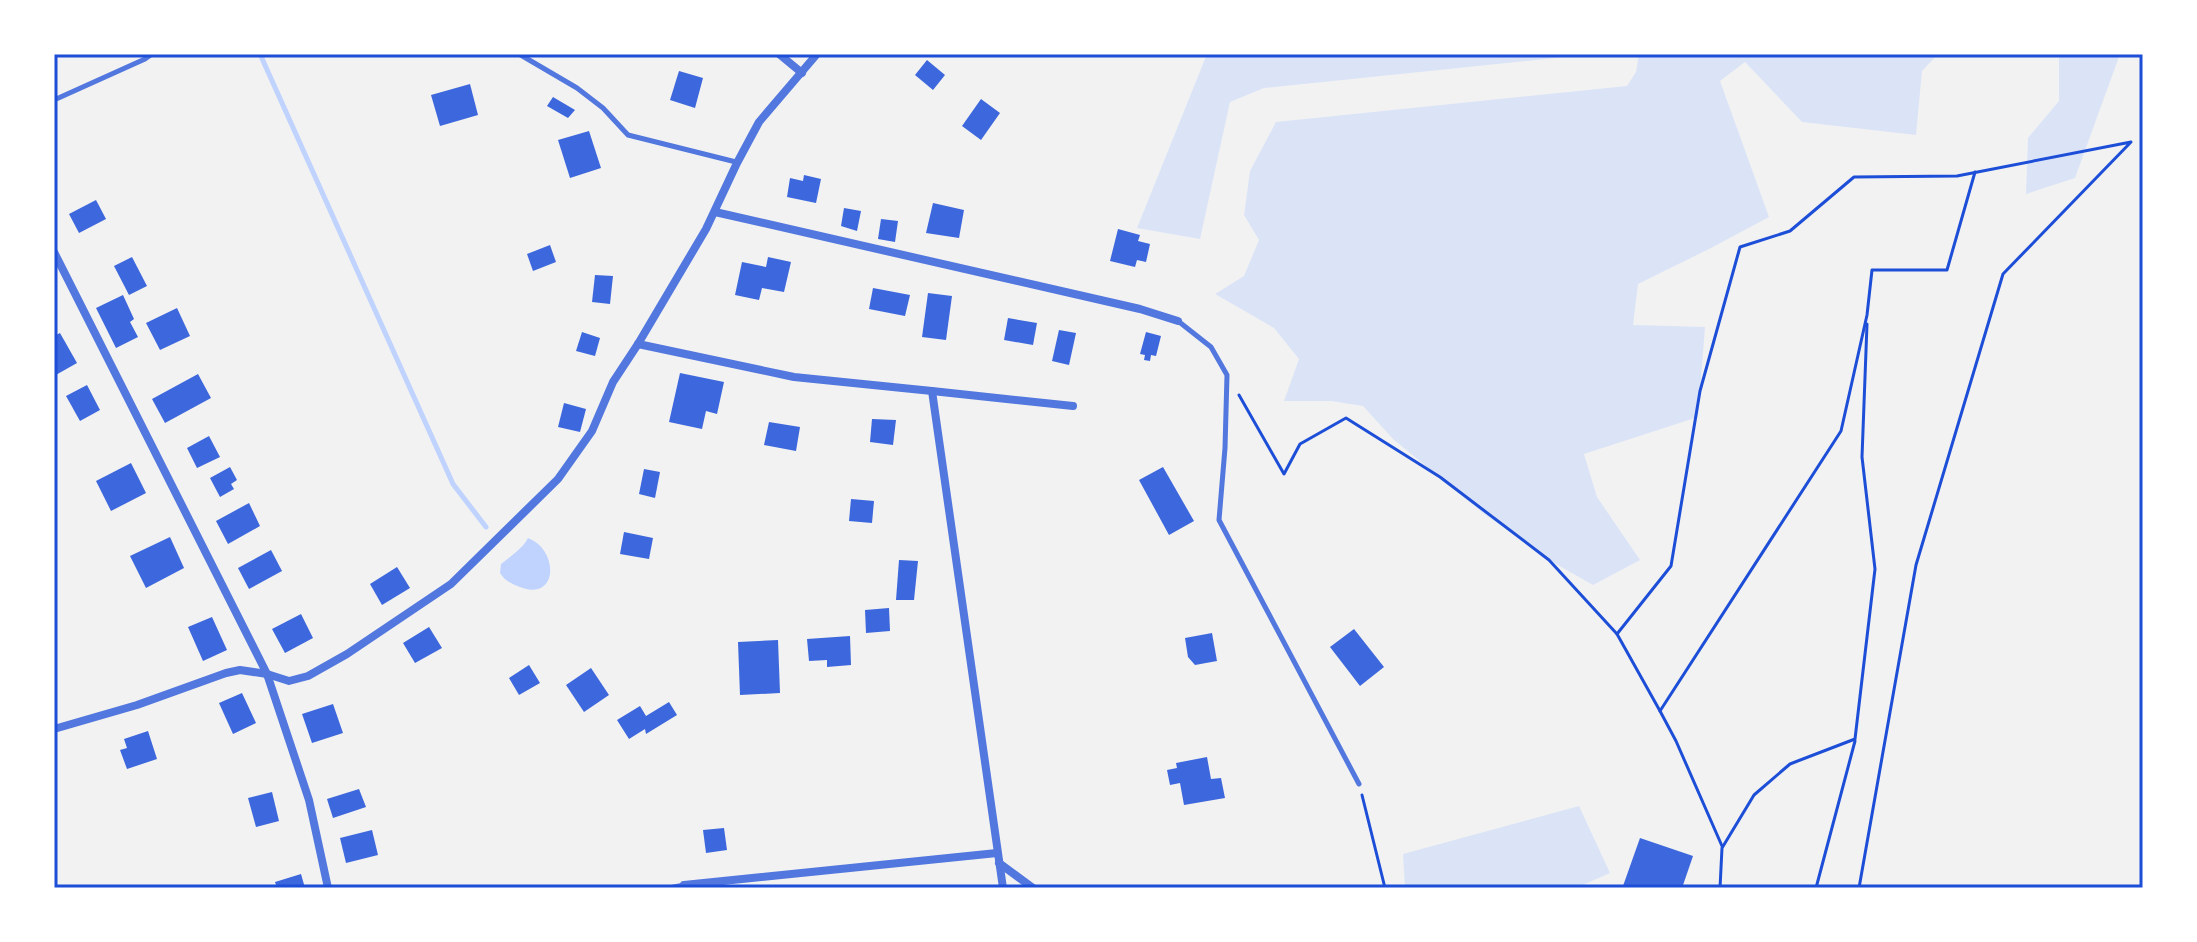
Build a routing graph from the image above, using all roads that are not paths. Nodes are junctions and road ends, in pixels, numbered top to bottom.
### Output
1 (152, 54) edge
2 (519, 54) edge
3 (779, 54) edge
4 (817, 54) edge
5 (802, 73) junction
6 (54, 100) edge
7 (737, 163) junction
8 (715, 212) junction
9 (54, 252) edge
10 (1178, 321) joint
11 (638, 344) junction
12 (932, 391) junction
13 (1073, 406) dead end
14 (267, 674) junction
15 (54, 729) edge
16 (1359, 784) road end
17 (998, 858) junction
18 (684, 885) joint
19 (328, 888) edge
20 (669, 888) edge
21 (1003, 888) edge
22 (1033, 888) edge

1 - 6 lane
2 - 7 lane
3 - 5 street
4 - 5 street
5 - 7 street
7 - 8 street
8 - 10 street
8 - 11 street
9 - 14 street
10 - 16 lane
11 - 12 street
11 - 14 street
12 - 13 street
12 - 17 street
14 - 15 street
14 - 19 street
17 - 18 street
17 - 21 street
17 - 22 street
18 - 20 lane

